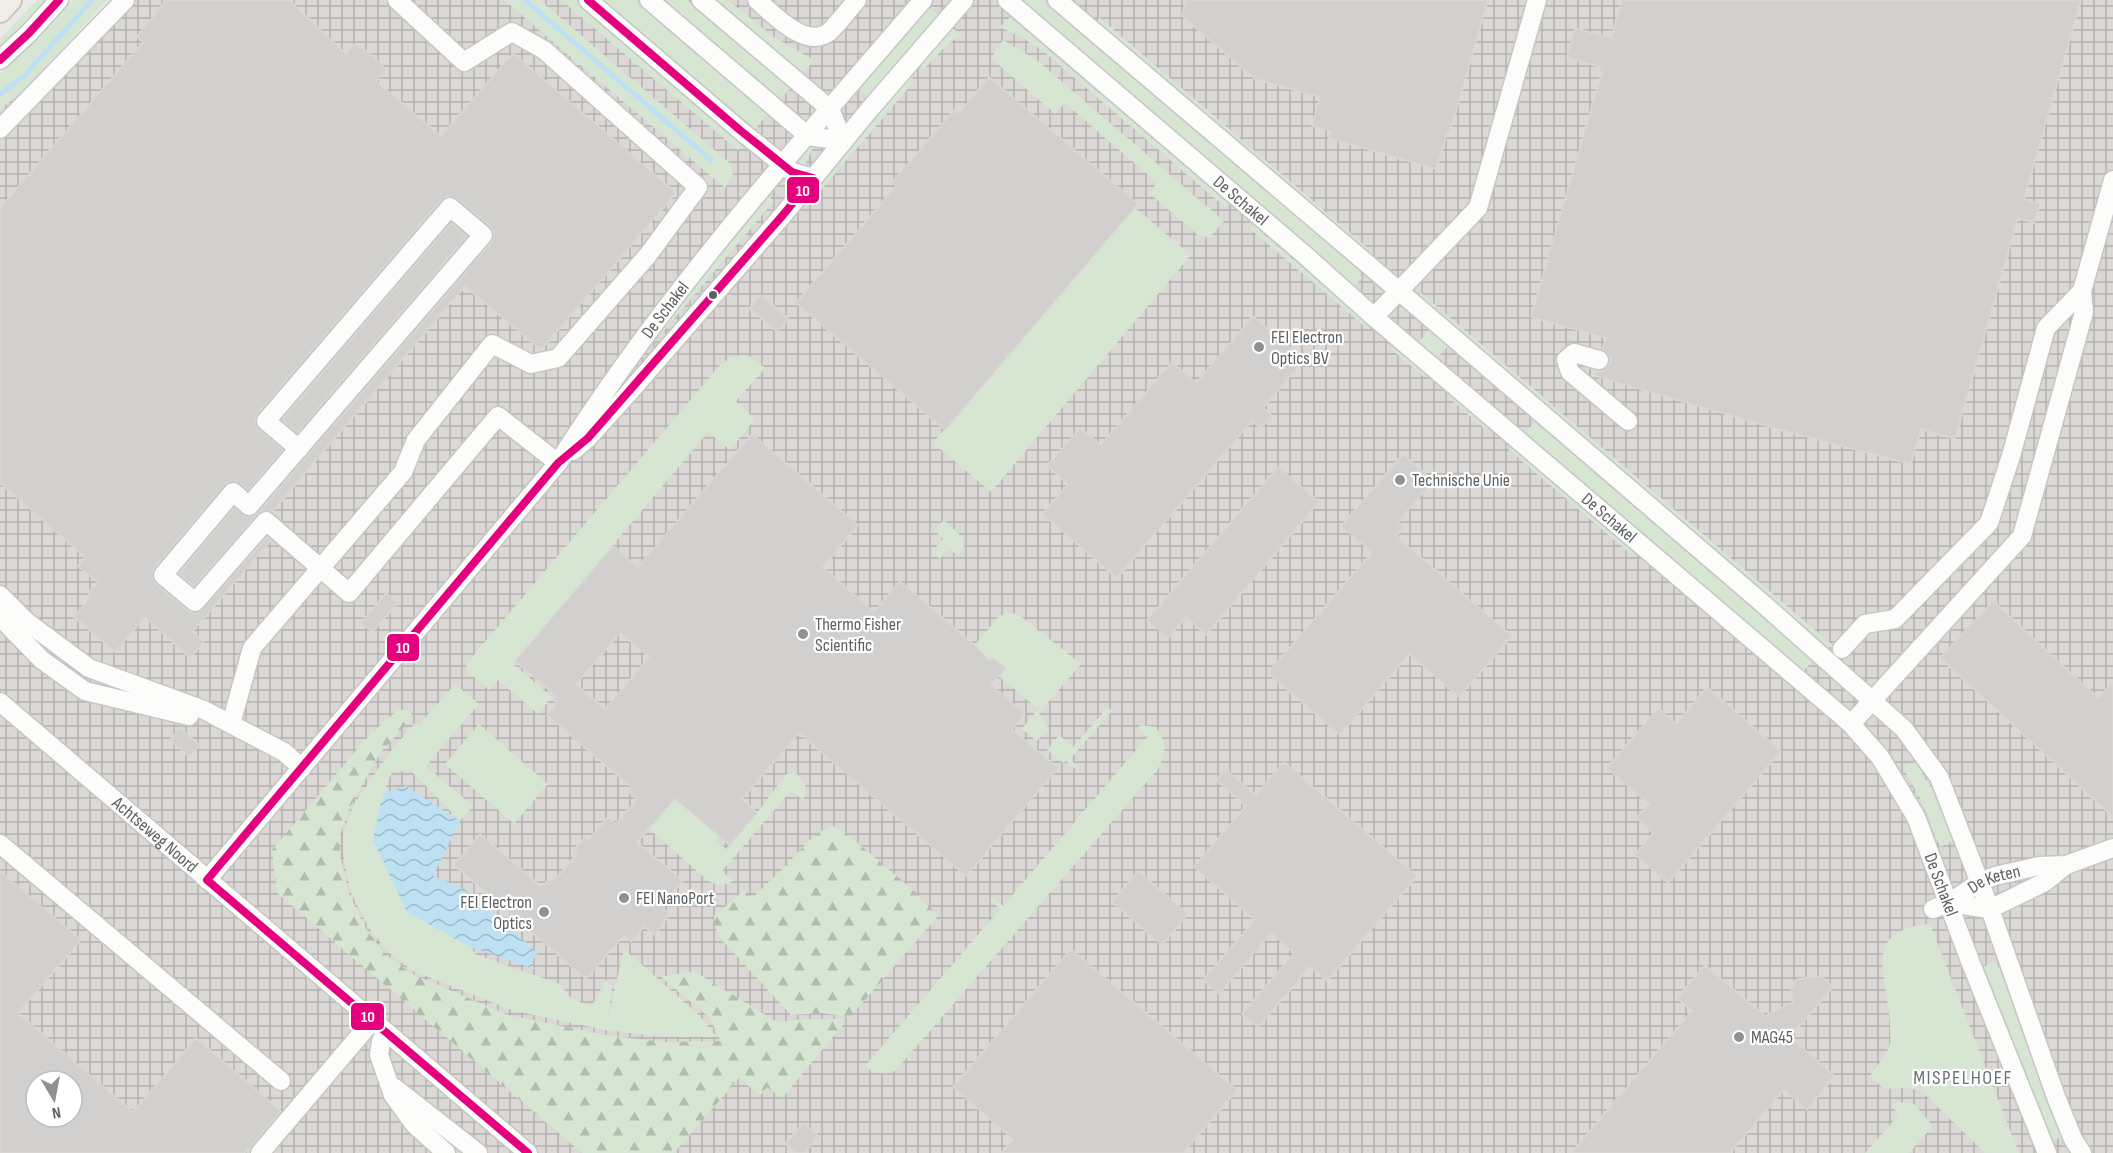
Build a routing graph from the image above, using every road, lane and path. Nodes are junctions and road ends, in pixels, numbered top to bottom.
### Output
1 (10, 0) edge
2 (59, 0) edge
3 (125, 0) edge
4 (397, 0) edge
5 (588, 0) edge
6 (649, 0) edge
7 (701, 0) edge
8 (757, 0) edge
9 (857, 0) edge
10 (923, 0) edge
11 (964, 0) edge
12 (1007, 0) edge
13 (1058, 0) edge
14 (1537, 0) edge
15 (0, 11) edge
16 (0, 60) edge
17 (831, 109) junction
18 (0, 129) edge
19 (808, 136) junction
20 (843, 141) junction
21 (783, 164) junction
22 (813, 178) junction
23 (2113, 180) edge
24 (1399, 291) junction
25 (2082, 291) junction
26 (1374, 317) junction
27 (1599, 360) dead end
28 (1628, 421) dead end
29 (298, 449) junction
30 (558, 464) junction
31 (249, 506) junction
32 (266, 521) junction
33 (0, 595) edge
34 (0, 617) edge
35 (1842, 650) dead end
36 (1872, 700) junction
37 (0, 702) edge
38 (1851, 724) junction
39 (233, 725) junction
40 (302, 768) junction
41 (0, 844) edge
42 (2113, 848) edge
43 (2063, 857) junction
44 (207, 880) junction
45 (1980, 882) junction
46 (1941, 906) junction
47 (1990, 909) junction
48 (373, 1020) junction
49 (388, 1033) junction
50 (385, 1074) junction
51 (281, 1080) dead end
52 (260, 1153) edge
53 (446, 1153) edge
54 (478, 1153) edge
55 (528, 1153) edge
56 (2047, 1153) edge
57 (2082, 1153) edge

1 - 15 main road
2 - 16 street
3 - 18 street
4 - 39 street
5 - 21 street
6 - 19 street
7 - 17 street
8 - 9 street
10 - 17 street, De Schakel
11 - 20 street, De Schakel
12 - 26 street, De Schakel
13 - 24 street, De Schakel
14 - 24 street
17 - 19 street, De Schakel
17 - 20 street
19 - 20 street
19 - 21 street, De Schakel
20 - 22 street, De Schakel
21 - 22 street
21 - 30 street, De Schakel
22 - 30 street, De Schakel
23 - 25 street
24 - 26 street
24 - 36 street, De Schakel
25 - 35 street
25 - 36 street
26 - 38 street, De Schakel
27 - 28 street
29 - 29 street
29 - 31 street
30 - 32 street
30 - 40 street, De Schakel
31 - 32 street
31 - 32 street
33 - 39 street
34 - 39 street
36 - 38 street
36 - 45 street, De Schakel
37 - 44 street, Achtseweg Noord
38 - 46 street, De Schakel
39 - 40 street
40 - 44 street, De Schakel
41 - 51 street
42 - 43 street, De Keten
43 - 45 street, De Keten
43 - 47 street, De Keten
44 - 48 street, Achtseweg Noord
45 - 46 street, De Keten
45 - 47 street, De Schakel
46 - 47 street, De Keten
46 - 56 street, De Schakel
47 - 57 street, De Schakel
48 - 49 street, Achtseweg Noord
48 - 52 street
49 - 50 street
49 - 55 street, Achtseweg Noord
50 - 53 street
50 - 54 street

